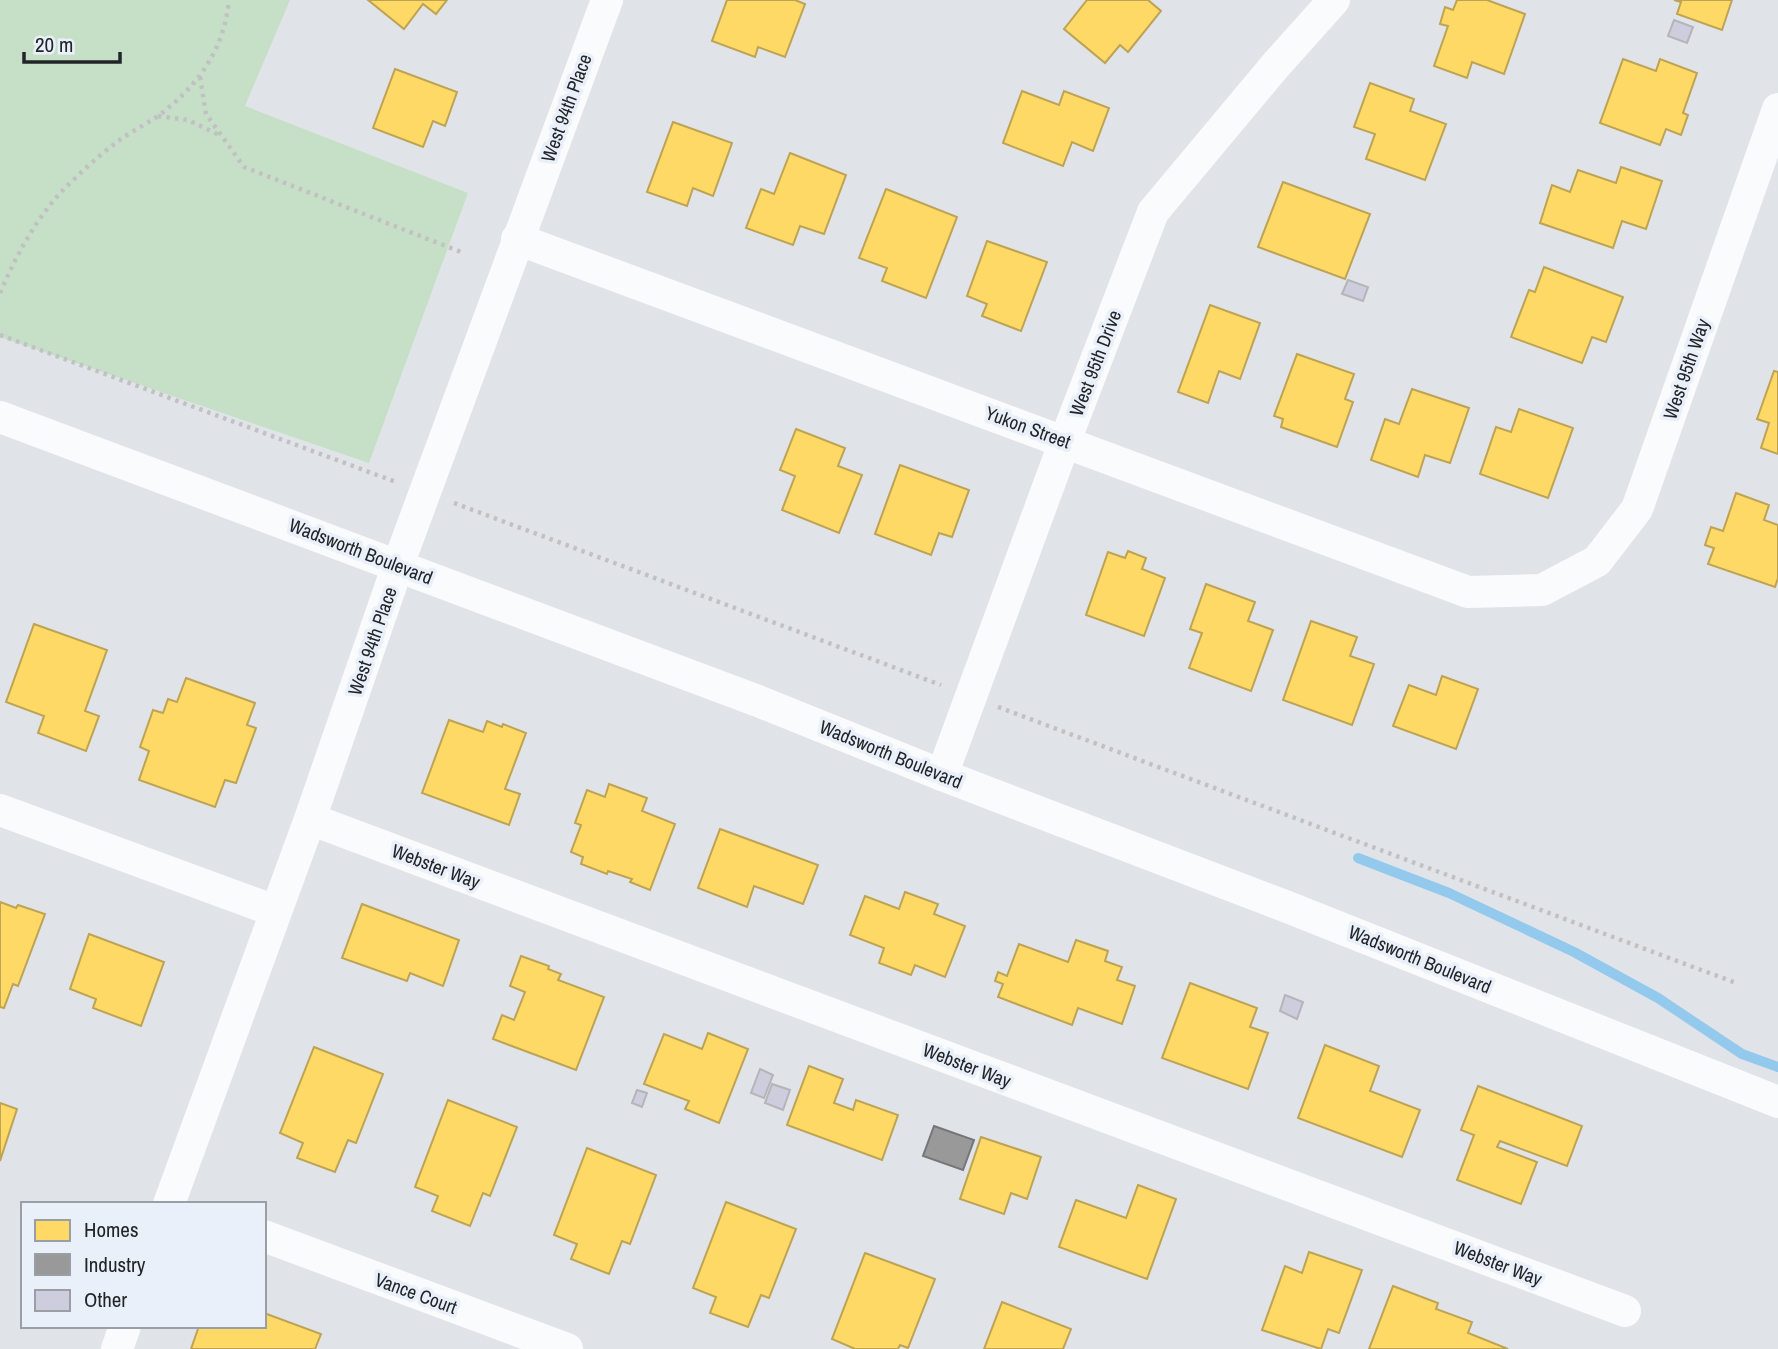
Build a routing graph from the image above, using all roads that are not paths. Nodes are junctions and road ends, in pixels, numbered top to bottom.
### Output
1 (607, 0) edge
2 (1334, 0) edge
3 (1778, 108) edge
4 (517, 239) junction
5 (0, 417) edge
6 (1065, 441) junction
7 (398, 565) junction
8 (1542, 590) joint
9 (942, 775) junction
10 (0, 810) edge
11 (310, 819) junction
12 (275, 911) junction
13 (1778, 1102) edge
14 (172, 1202) edge
15 (266, 1237) edge
16 (1625, 1311) dead end
17 (124, 1328) edge
18 (117, 1349) edge
19 (568, 1349) edge

1 - 4 street, West 94th Place
2 - 6 street, West 95th Drive
3 - 8 street, West 95th Way
4 - 6 street, Yukon Street
4 - 7 street, West 94th Place
5 - 7 street, Wadsworth Boulevard
6 - 8 street, Yukon Street
6 - 9 street, West 95th Drive
7 - 9 street, Wadsworth Boulevard
7 - 11 street, West 94th Place
9 - 13 street, Wadsworth Boulevard
10 - 12 street
11 - 12 street, West 94th Place
11 - 16 street, Webster Way
12 - 14 street, West 94th Place
15 - 19 street, Vance Court
17 - 18 street

